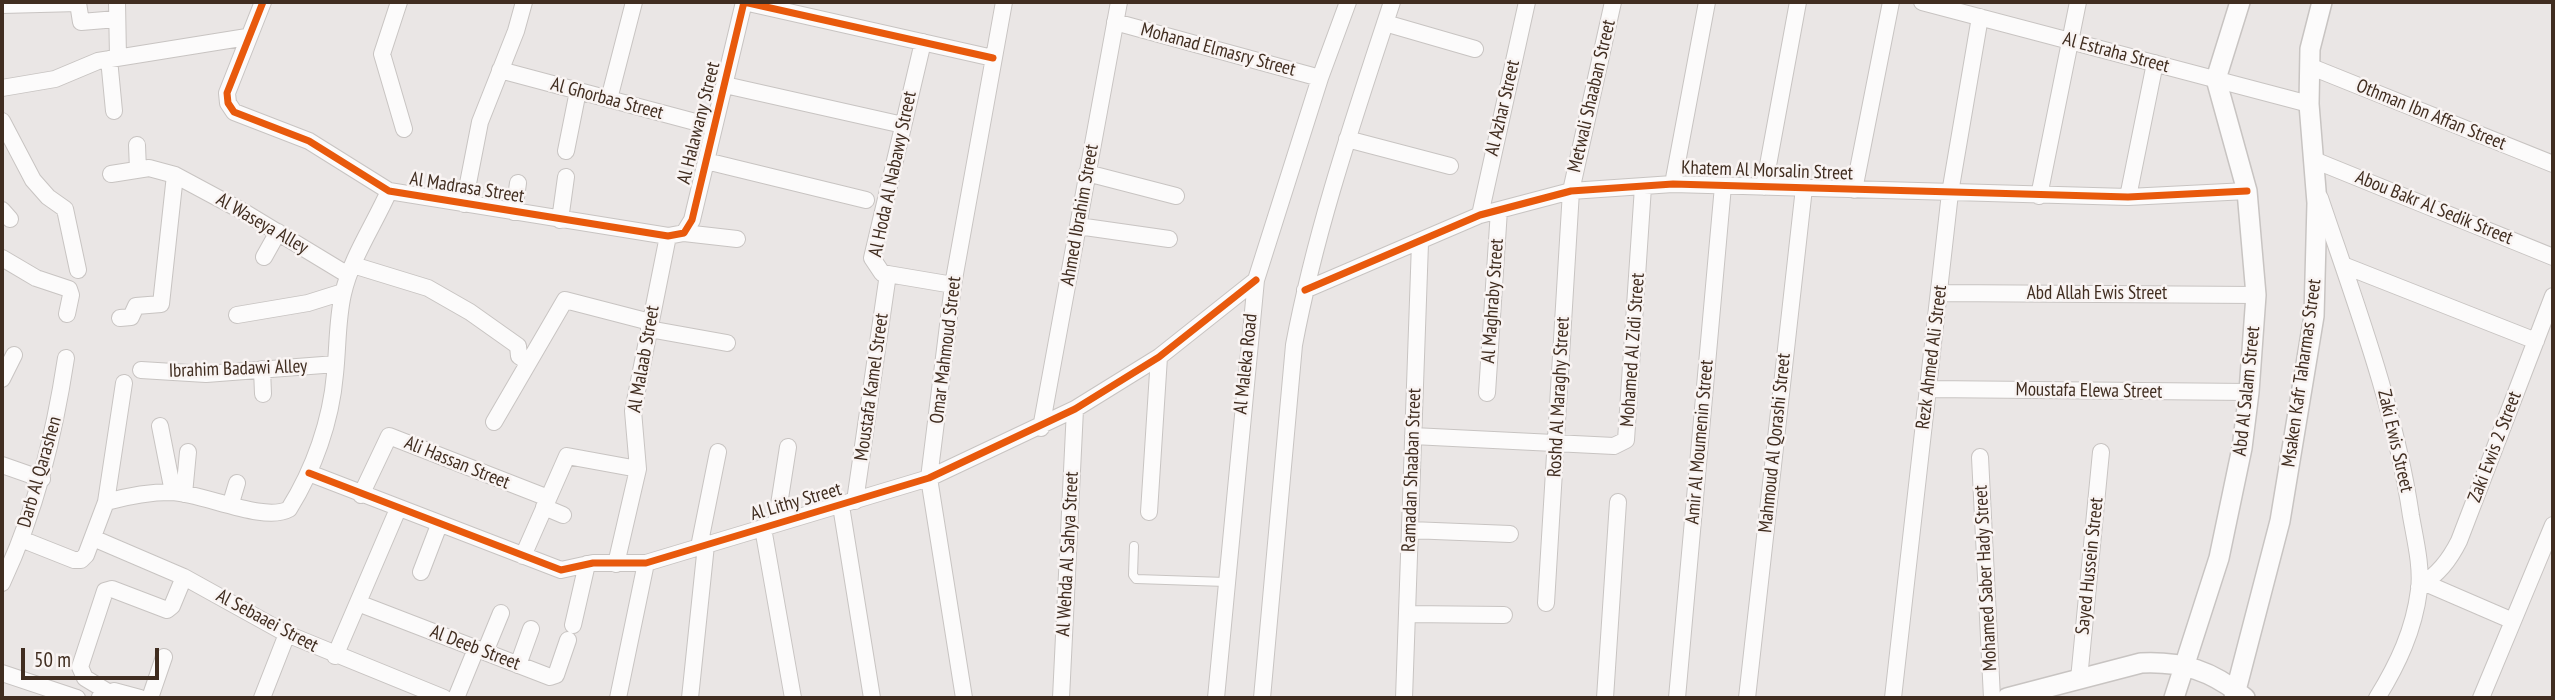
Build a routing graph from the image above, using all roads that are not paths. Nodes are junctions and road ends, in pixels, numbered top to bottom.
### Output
1 (117, 2) edge
2 (263, 2) edge
3 (399, 2) edge
4 (524, 2) edge
5 (634, 2) edge
6 (744, 2) edge
7 (1004, 2) edge
8 (1119, 2) edge
9 (1348, 2) edge
10 (1392, 2) edge
11 (1527, 2) edge
12 (1613, 2) edge
13 (1707, 2) edge
14 (1798, 2) edge
15 (1891, 2) edge
16 (1922, 2) edge
17 (2078, 2) edge
18 (2239, 2) edge
19 (2322, 2) edge
20 (2, 5) edge
21 (1980, 17) junction
22 (117, 19) junction
23 (1115, 22) junction
24 (1385, 23) junction
25 (247, 37) junction
26 (2070, 41) junction
27 (923, 42) junction
28 (1475, 49) dead end
29 (993, 58) junction
30 (114, 59) junction
31 (2154, 63) junction
32 (2309, 66) junction
33 (500, 71) junction
34 (1320, 78) junction
35 (2216, 79) junction
36 (724, 85) junction
37 (2, 88) edge
38 (578, 91) junction
39 (609, 99) junction
40 (2309, 104) junction
41 (114, 111) dead end
42 (2, 121) edge
43 (903, 125) junction
44 (714, 127) junction
45 (404, 129) dead end
46 (1347, 139) junction
47 (137, 145) dead end
48 (566, 151) dead end
49 (2314, 160) junction
50 (706, 161) junction
51 (2553, 164) edge
52 (1450, 166) dead end
53 (138, 170) junction
54 (1087, 173) junction
55 (111, 174) dead end
56 (175, 175) junction
57 (566, 177) dead end
58 (519, 183) dead end
59 (1673, 184) junction
60 (2316, 185) junction
61 (1723, 186) junction
62 (1643, 187) junction
63 (1764, 187) junction
64 (1804, 188) junction
65 (1854, 190) junction
66 (388, 191) junction
67 (1571, 191) junction
68 (2247, 191) junction
69 (1950, 193) junction
70 (1175, 195) dead end
71 (2039, 196) junction
72 (2128, 197) junction
73 (866, 200) dead end
74 (464, 204) junction
75 (1499, 209) junction
76 (514, 212) junction
77 (1480, 215) junction
78 (560, 219) junction
79 (1077, 226) junction
80 (278, 232) junction
81 (684, 233) junction
82 (668, 236) junction
83 (1169, 239) dead end
84 (737, 240) dead end
85 (1420, 243) junction
86 (264, 257) dead end
87 (2553, 257) edge
88 (2, 258) edge
89 (2343, 265) junction
90 (78, 270) dead end
91 (350, 270) junction
92 (888, 274) junction
93 (1256, 280) junction
94 (953, 285) junction
95 (1305, 290) junction
96 (343, 292) junction
97 (1939, 293) junction
98 (2256, 295) junction
99 (2553, 296) edge
100 (67, 314) dead end
101 (237, 315) dead end
102 (120, 318) dead end
103 (650, 325) junction
104 (2536, 341) junction
105 (727, 343) dead end
106 (14, 355) dead end
107 (1159, 357) junction
108 (66, 358) dead end
109 (528, 362) junction
110 (336, 364) junction
111 (262, 369) junction
112 (141, 370) dead end
113 (2, 379) edge
114 (124, 383) dead end
115 (1928, 390) junction
116 (1487, 393) dead end
117 (2249, 393) junction
118 (263, 394) dead end
119 (1075, 410) junction
120 (494, 422) dead end
121 (160, 426) dead end
122 (1041, 428) junction
123 (1413, 436) junction
124 (1556, 443) junction
125 (788, 447) dead end
126 (188, 452) dead end
127 (718, 452) dead end
128 (2101, 452) dead end
129 (1980, 457) dead end
130 (2, 465) edge
131 (638, 470) junction
132 (309, 473) junction
133 (929, 478) junction
134 (42, 479) junction
135 (237, 483) dead end
136 (179, 493) junction
137 (361, 495) junction
138 (106, 502) junction
139 (1618, 502) dead end
140 (231, 503) junction
141 (546, 503) junction
142 (848, 503) junction
143 (398, 509) junction
144 (1149, 512) dead end
145 (564, 515) dead end
146 (439, 525) junction
147 (2553, 525) edge
148 (770, 526) junction
149 (1410, 530) junction
150 (1510, 534) dead end
151 (93, 538) junction
152 (21, 539) junction
153 (703, 546) junction
154 (1134, 546) dead end
155 (523, 556) junction
156 (646, 563) junction
157 (587, 564) junction
158 (616, 564) junction
159 (421, 572) dead end
160 (184, 577) junction
161 (1226, 582) junction
162 (2, 583) edge
163 (2422, 585) junction
164 (358, 603) junction
165 (1546, 603) dead end
166 (501, 613) dead end
167 (1407, 614) junction
168 (1504, 615) dead end
169 (2513, 621) junction
170 (531, 629) dead end
171 (287, 634) junction
172 (481, 651) junction
173 (335, 656) junction
174 (164, 657) dead end
175 (518, 665) junction
176 (2186, 666) junction
177 (6, 675) edge
178 (2079, 679) junction
179 (2, 691) edge
180 (103, 695) edge
181 (2239, 696) edge
182 (76, 698) edge
183 (140, 698) edge
184 (150, 698) edge
185 (262, 698) edge
186 (444, 698) edge
187 (456, 698) edge
188 (618, 698) edge
189 (690, 698) edge
190 (793, 698) edge
191 (872, 698) edge
192 (964, 698) edge
193 (1061, 698) edge
194 (1216, 698) edge
195 (1262, 698) edge
196 (1404, 698) edge
197 (1605, 698) edge
198 (1677, 698) edge
199 (1746, 698) edge
200 (1894, 698) edge
201 (1992, 698) edge
202 (2007, 698) edge
203 (2174, 698) edge
204 (2377, 698) edge
205 (2481, 698) edge

1 - 22 street
2 - 25 street, Al Madrasa Street
3 - 45 street
4 - 33 street
5 - 39 street
6 - 27 street
6 - 36 street, Al Halawany Street
7 - 29 street, Omar Mahmoud Street
8 - 23 street, Ahmed Ibrahim Street
9 - 34 street, Al Maleka Road
10 - 24 street
11 - 77 street, Al Azhar Street
12 - 67 street, Metwali Shaaban Street
13 - 59 street
14 - 63 street
15 - 65 street
16 - 21 street, Al Estraha Street
17 - 26 street
18 - 35 street
19 - 32 street, Msaken Kafr Taharmas Street
20 - 22 street
21 - 26 street, Al Estraha Street
21 - 69 street, Rezk Ahmed Ali Street
22 - 30 street
23 - 34 street, Mohanad Elmasry Street
23 - 54 street, Ahmed Ibrahim Street
24 - 28 street
24 - 46 street
25 - 30 street
25 - 66 street, Al Madrasa Street
26 - 31 street, Al Estraha Street
26 - 71 street
27 - 29 street
27 - 43 street, Al Hoda Al Nabawy Street
29 - 94 street, Omar Mahmoud Street
30 - 37 street
30 - 41 street
31 - 35 street, Al Estraha Street
31 - 72 street
32 - 40 street, Msaken Kafr Taharmas Street
32 - 51 street, Othman Ibn Affan Street
33 - 38 street, Al Ghorbaa Street
33 - 74 street
34 - 93 street, Al Maleka Road
35 - 40 street, Al Estraha Street
35 - 68 street, Abd Al Salam Street
36 - 43 street
36 - 44 street, Al Halawany Street
38 - 39 street, Al Ghorbaa Street
38 - 48 street
39 - 44 street, Al Ghorbaa Street
40 - 49 street, Msaken Kafr Taharmas Street
42 - 90 street
43 - 92 street, Al Hoda Al Nabawy Street
44 - 50 street, Al Halawany Street
46 - 52 street
46 - 95 street
47 - 53 street
49 - 60 street, Msaken Kafr Taharmas Street
49 - 87 street, Abou Bakr Al Sedik Street
50 - 73 street
50 - 81 street, Al Halawany Street
53 - 55 street, Al Waseya Alley
53 - 56 street, Al Waseya Alley
54 - 70 street
54 - 79 street, Ahmed Ibrahim Street
56 - 80 street, Al Waseya Alley
56 - 102 street
57 - 78 street
58 - 76 street
59 - 61 street, Khatem Al Morsalin Street
59 - 62 street, Khatem Al Morsalin Street
60 - 89 street, Zaki Ewis Street
60 - 181 street, Msaken Kafr Taharmas Street
61 - 63 street, Khatem Al Morsalin Street
61 - 198 street, Amir Al Moumenin Street
62 - 67 street, Khatem Al Morsalin Street
62 - 124 street, Mohamed Al Zidi Street
63 - 64 street, Khatem Al Morsalin Street
64 - 65 street, Khatem Al Morsalin Street
64 - 199 street, Mahmoud Al Qorashi Street
65 - 69 street, Khatem Al Morsalin Street
66 - 74 street, Al Madrasa Street
66 - 91 street
67 - 75 street, Khatem Al Morsalin Street
67 - 124 street, Roshd Al Maraghy Street
68 - 72 street, Khatem Al Morsalin Street
68 - 98 street, Abd Al Salam Street
69 - 71 street, Khatem Al Morsalin Street
69 - 97 street, Rezk Ahmed Ali Street
71 - 72 street, Khatem Al Morsalin Street
74 - 76 street, Al Madrasa Street
75 - 77 street, Khatem Al Morsalin Street
75 - 116 street, Al Maghraby Street
76 - 78 street, Al Madrasa Street
77 - 85 street, Khatem Al Morsalin Street
78 - 82 street, Al Madrasa Street
79 - 83 street
79 - 122 street, Ahmed Ibrahim Street
80 - 86 street
80 - 91 street, Al Waseya Alley
81 - 82 street
81 - 84 street
82 - 103 street, Al Malaab Street
85 - 95 street, Khatem Al Morsalin Street
85 - 123 street, Ramadan Shaaban Street
88 - 100 street
89 - 104 street
89 - 163 street, Zaki Ewis Street
91 - 96 street
91 - 109 street, Al Waseya Alley
92 - 94 street, Al Hoda Al Nabawy Street
92 - 142 street, Moustafa Kamel Street
93 - 107 street, Al Lithy Street
93 - 161 street, Al Maleka Road
94 - 133 street, Omar Mahmoud Street
95 - 195 street
96 - 101 street
96 - 110 street
97 - 98 street, Abd Allah Ewis Street
97 - 115 street, Rezk Ahmed Ali Street
98 - 117 street, Abd Al Salam Street
99 - 104 street, Zaki Ewis 2 Street
103 - 105 street
103 - 109 street
103 - 131 street, Al Malaab Street
104 - 163 street, Zaki Ewis 2 Street
106 - 113 street
107 - 119 street, Al Lithy Street
107 - 144 street
108 - 134 street, Darb Al Qarashen
109 - 120 street
110 - 111 street, Ibrahim Badawi Alley
110 - 132 street
111 - 112 street, Ibrahim Badawi Alley
111 - 118 street
114 - 138 street
115 - 117 street, Moustafa Elewa Street
115 - 200 street, Rezk Ahmed Ali Street
117 - 176 street, Abd Al Salam Street
119 - 122 street, Al Lithy Street
119 - 193 street, Al Wehda Al Sahya Street
121 - 136 street
122 - 133 street, Al Lithy Street
123 - 124 street
123 - 149 street, Ramadan Shaaban Street
124 - 165 street, Roshd Al Maraghy Street
125 - 148 street
126 - 136 street
127 - 153 street
128 - 178 street, Sayed Hussein Street
129 - 201 street, Mohamed Saber Hady Street
130 - 134 street
131 - 141 street
131 - 158 street, Al Malaab Street
132 - 137 street, Al Lithy Street
132 - 140 street
133 - 142 street, Al Lithy Street
133 - 192 street, Omar Mahmoud Street
134 - 152 street, Darb Al Qarashen
135 - 140 street
136 - 138 street
136 - 140 street
137 - 141 street, Ali Hassan Street
137 - 143 street, Al Lithy Street
138 - 151 street
139 - 197 street
141 - 145 street
141 - 155 street
142 - 148 street, Al Lithy Street
142 - 191 street, Moustafa Kamel Street
143 - 146 street, Al Lithy Street
143 - 164 street
146 - 155 street, Al Lithy Street
146 - 159 street
147 - 169 street
148 - 153 street, Al Lithy Street
148 - 190 street
149 - 150 street
149 - 167 street, Ramadan Shaaban Street
151 - 152 street
151 - 160 street, Al Sebaaei Street
152 - 162 street, Darb Al Qarashen
153 - 156 street, Al Lithy Street
153 - 189 street
154 - 161 lane
155 - 157 street, Al Lithy Street
156 - 158 street, Al Lithy Street
156 - 188 street
157 - 158 street, Al Lithy Street
157 - 175 street, Al Deeb Street
160 - 171 street, Al Sebaaei Street
160 - 180 street
161 - 194 street, Al Maleka Road
163 - 169 street
163 - 204 street, Zaki Ewis Street
164 - 172 street, Al Deeb Street
164 - 173 street
166 - 172 street
167 - 168 street
167 - 196 street, Ramadan Shaaban Street
169 - 205 street
170 - 175 street
171 - 173 street, Al Sebaaei Street
171 - 185 street
172 - 175 street, Al Deeb Street
172 - 187 street
173 - 186 street, Al Sebaaei Street
174 - 184 street
176 - 178 street
176 - 181 street
176 - 203 street, Abd Al Salam Street
177 - 179 street
177 - 182 street
178 - 202 street
180 - 183 street

